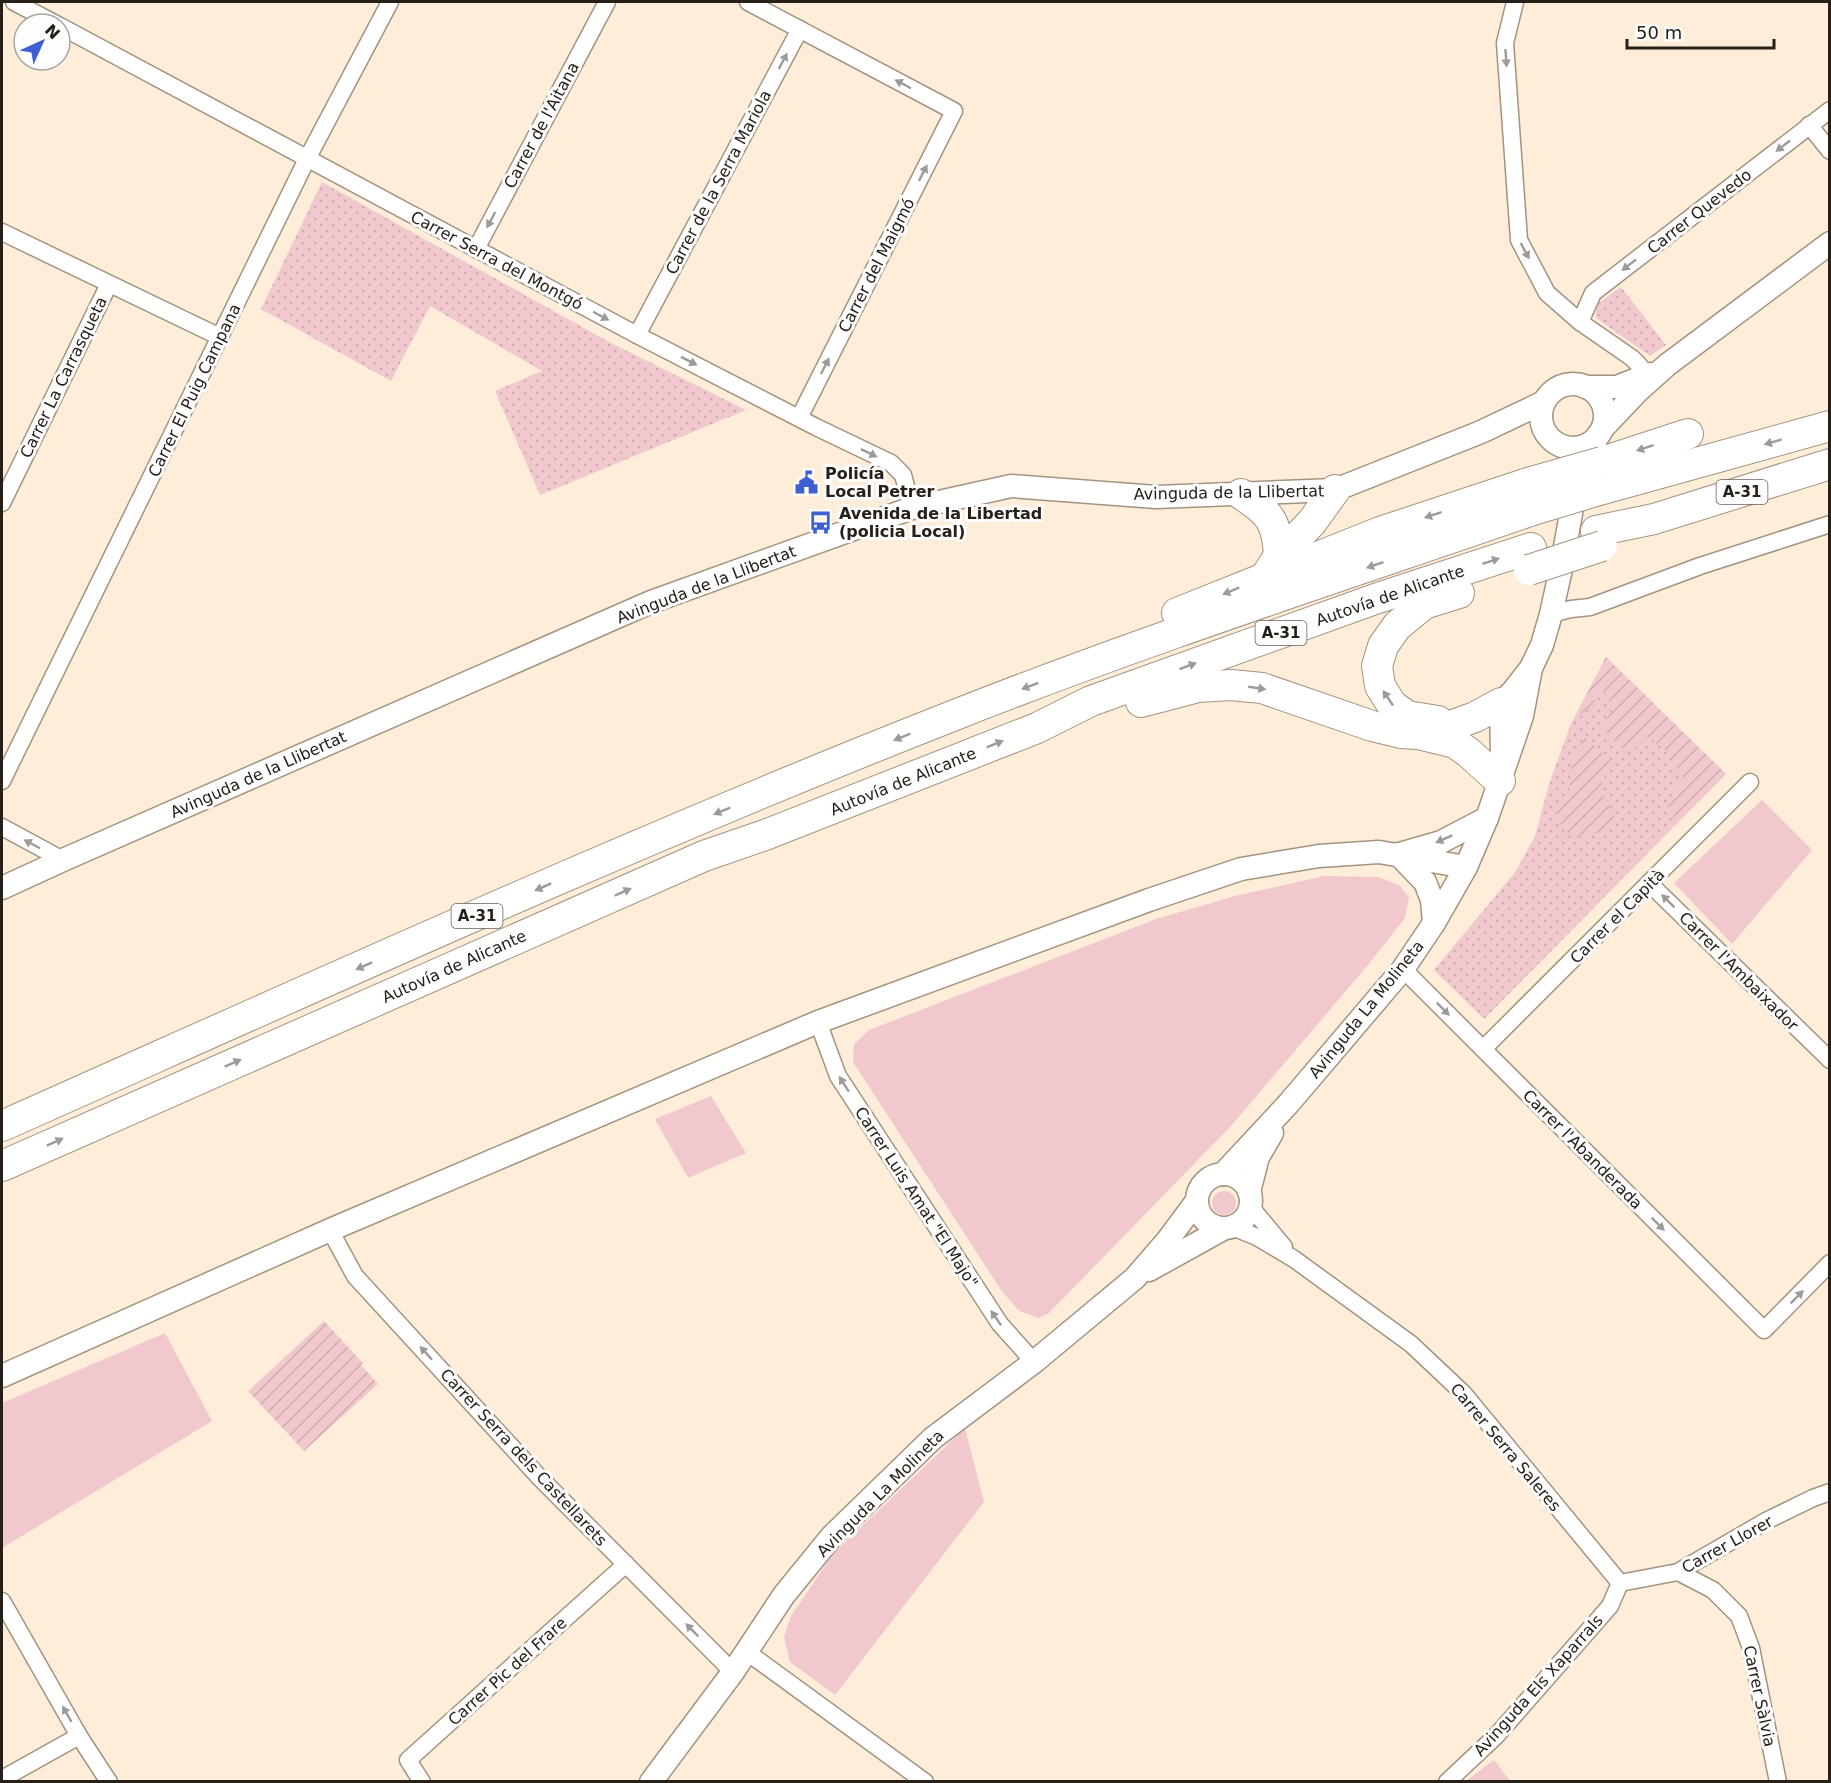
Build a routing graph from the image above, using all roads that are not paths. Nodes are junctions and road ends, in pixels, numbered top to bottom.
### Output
1 (14, 2) edge
2 (390, 2) edge
3 (606, 2) edge
4 (748, 2) edge
5 (1515, 2) edge
6 (33, 12) edge
7 (800, 29) junction
8 (72, 32) edge
9 (1830, 110) edge
10 (1809, 126) junction
11 (1830, 151) edge
12 (307, 159) junction
13 (2, 232) edge
14 (1830, 243) edge
15 (476, 249) junction
16 (109, 284) junction
17 (1580, 322) junction
18 (637, 335) junction
19 (220, 337) junction
20 (1667, 365) junction
21 (1647, 376) junction
22 (1585, 387) junction
23 (1544, 402) junction
24 (799, 418) junction
25 (1830, 426) edge
26 (1481, 432) junction
27 (1688, 434) dead end
28 (1555, 441) junction
29 (1596, 459) junction
30 (1830, 464) edge
31 (1335, 490) junction
32 (1241, 494) junction
33 (1529, 497) junction
34 (2, 503) edge
35 (912, 508) junction
36 (1830, 524) edge
37 (1530, 559) junction
38 (1273, 566) junction
39 (1551, 614) junction
40 (1084, 665) junction
41 (1531, 668) junction
42 (1501, 703) junction
43 (1459, 723) junction
44 (1037, 728) junction
45 (1419, 734) junction
46 (2, 781) edge
47 (1500, 781) junction
48 (1750, 782) dead end
49 (1487, 818) junction
50 (2, 827) edge
51 (1398, 854) junction
52 (63, 860) junction
53 (1466, 867) junction
54 (1649, 883) junction
55 (2, 888) edge
56 (1434, 922) junction
57 (1403, 969) junction
58 (818, 1022) junction
59 (1483, 1049) junction
60 (1830, 1060) edge
61 (1289, 1103) junction
62 (2, 1126) edge
63 (2, 1166) edge
64 (1223, 1174) junction
65 (1250, 1199) junction
66 (1196, 1202) junction
67 (1228, 1228) junction
68 (330, 1230) junction
69 (1294, 1259) junction
70 (1830, 1263) edge
71 (1135, 1278) junction
72 (1034, 1362) junction
73 (2, 1376) edge
74 (1830, 1492) edge
75 (626, 1564) junction
76 (1678, 1572) junction
77 (1620, 1583) junction
78 (2, 1601) edge
79 (747, 1652) junction
80 (733, 1672) junction
81 (79, 1736) junction
82 (2, 1779) edge
83 (109, 1782) edge
84 (422, 1782) edge
85 (651, 1782) edge
86 (925, 1782) edge
87 (1447, 1782) edge
88 (1778, 1782) edge

1 - 6 street
2 - 12 street, Carrer El Puig Campana
3 -> 15 street, Carrer de l'Aitana
4 - 7 street
5 -> 17 street
18 -> 7 street, Carrer de la Serra Mariola
24 -> 7 street, Carrer del Maigmó
8 - 12 street, Carrer Serra del Montgó
9 - 10 street, Carrer Quevedo
10 - 11 street
10 -> 17 street, Carrer Quevedo
12 - 15 street, Carrer Serra del Montgó
12 - 19 street, Carrer El Puig Campana
13 - 16 street
14 - 20 street
15 -> 18 street, Carrer Serra del Montgó
16 - 19 street
16 - 34 street, Carrer La Carrasqueta
17 - 21 street
18 -> 24 street, Carrer Serra del Montgó
19 - 46 street, Carrer El Puig Campana
20 - 21 street, Avinguda de la Llibertat
20 - 29 street
21 - 22 street, Avinguda de la Llibertat
22 - 23 street, Avinguda de la Llibertat
22 - 29 street, Avinguda La Molineta
23 - 26 street, Avinguda de la Llibertat
23 - 28 street
24 -> 35 street, Carrer Serra del Montgó
25 -> 29 highway, Autovía de Alicante / A-31
26 - 28 street, Avinguda de la Llibertat
26 - 31 street, Avinguda de la Llibertat
27 -> 29 highway
28 - 29 street
28 - 29 street, Avinguda de la Llibertat
29 - 33 highway, Autovía de Alicante / A-31, bridge
29 - 39 street, Avinguda La Molineta
30 - 37 highway, Autovía de Alicante / A-31
31 - 32 street, Avinguda de la Llibertat
31 - 38 highway
32 - 35 street, Avinguda de la Llibertat
32 - 38 highway
33 -> 38 highway
33 -> 40 highway, Autovía de Alicante / A-31
35 - 52 street, Avinguda de la Llibertat
36 - 39 street
43 -> 37 highway
44 -> 37 highway, Autovía de Alicante / A-31
38 -> 40 highway
39 - 41 street, Avinguda La Molineta
40 -> 62 highway, Autovía de Alicante / A-31
41 - 42 street, Avinguda La Molineta
41 - 47 street, Avinguda La Molineta
42 - 43 highway
42 - 47 street, Avinguda La Molineta
43 - 45 highway
44 -> 45 highway
63 -> 44 highway, Autovía de Alicante / A-31
45 - 47 highway
47 - 49 street, Avinguda La Molineta
48 - 54 street, Carrer el Capità
49 -> 51 street
49 - 53 street, Avinguda La Molineta
52 -> 50 street
51 - 53 street
51 - 56 street
51 - 58 street
52 - 55 street, Avinguda de la Llibertat
53 - 56 street, Avinguda La Molineta
54 - 59 street, Carrer el Capità
60 -> 54 street, Carrer l'Ambaixador
56 - 57 street, Avinguda La Molineta
57 -> 59 street, Carrer l'Abanderada
57 - 61 street, Avinguda La Molineta
58 - 68 street
72 -> 58 street, Carrer Luis Amat "El Majo"
59 -> 70 street, Carrer l'Abanderada
61 - 64 street, Avinguda La Molineta
61 - 65 street, Avinguda La Molineta
64 - 65 street
64 - 66 street
65 - 67 street
65 - 69 street, Carrer Serra Saleres
66 - 67 street
66 - 71 street, Avinguda La Molineta
67 - 69 street, Carrer Serra Saleres
67 - 71 street, Avinguda La Molineta
68 - 73 street
75 -> 68 street, Carrer Serra dels Castellarets
69 - 77 street, Carrer Serra Saleres
71 - 72 street, Avinguda La Molineta
72 - 79 street, Avinguda La Molineta
74 - 76 street, Carrer Llorer
80 -> 75 street, Carrer Serra dels Castellarets
75 - 84 street, Carrer Pic del Frare
76 - 77 street, Carrer Llorer
76 - 88 street, Carrer Sàlvia
77 - 87 street, Avinguda Els Xaparrals
81 -> 78 street
79 - 80 street, Avinguda La Molineta
79 - 86 street
80 - 85 street, Avinguda La Molineta
81 - 82 street
81 - 83 street

